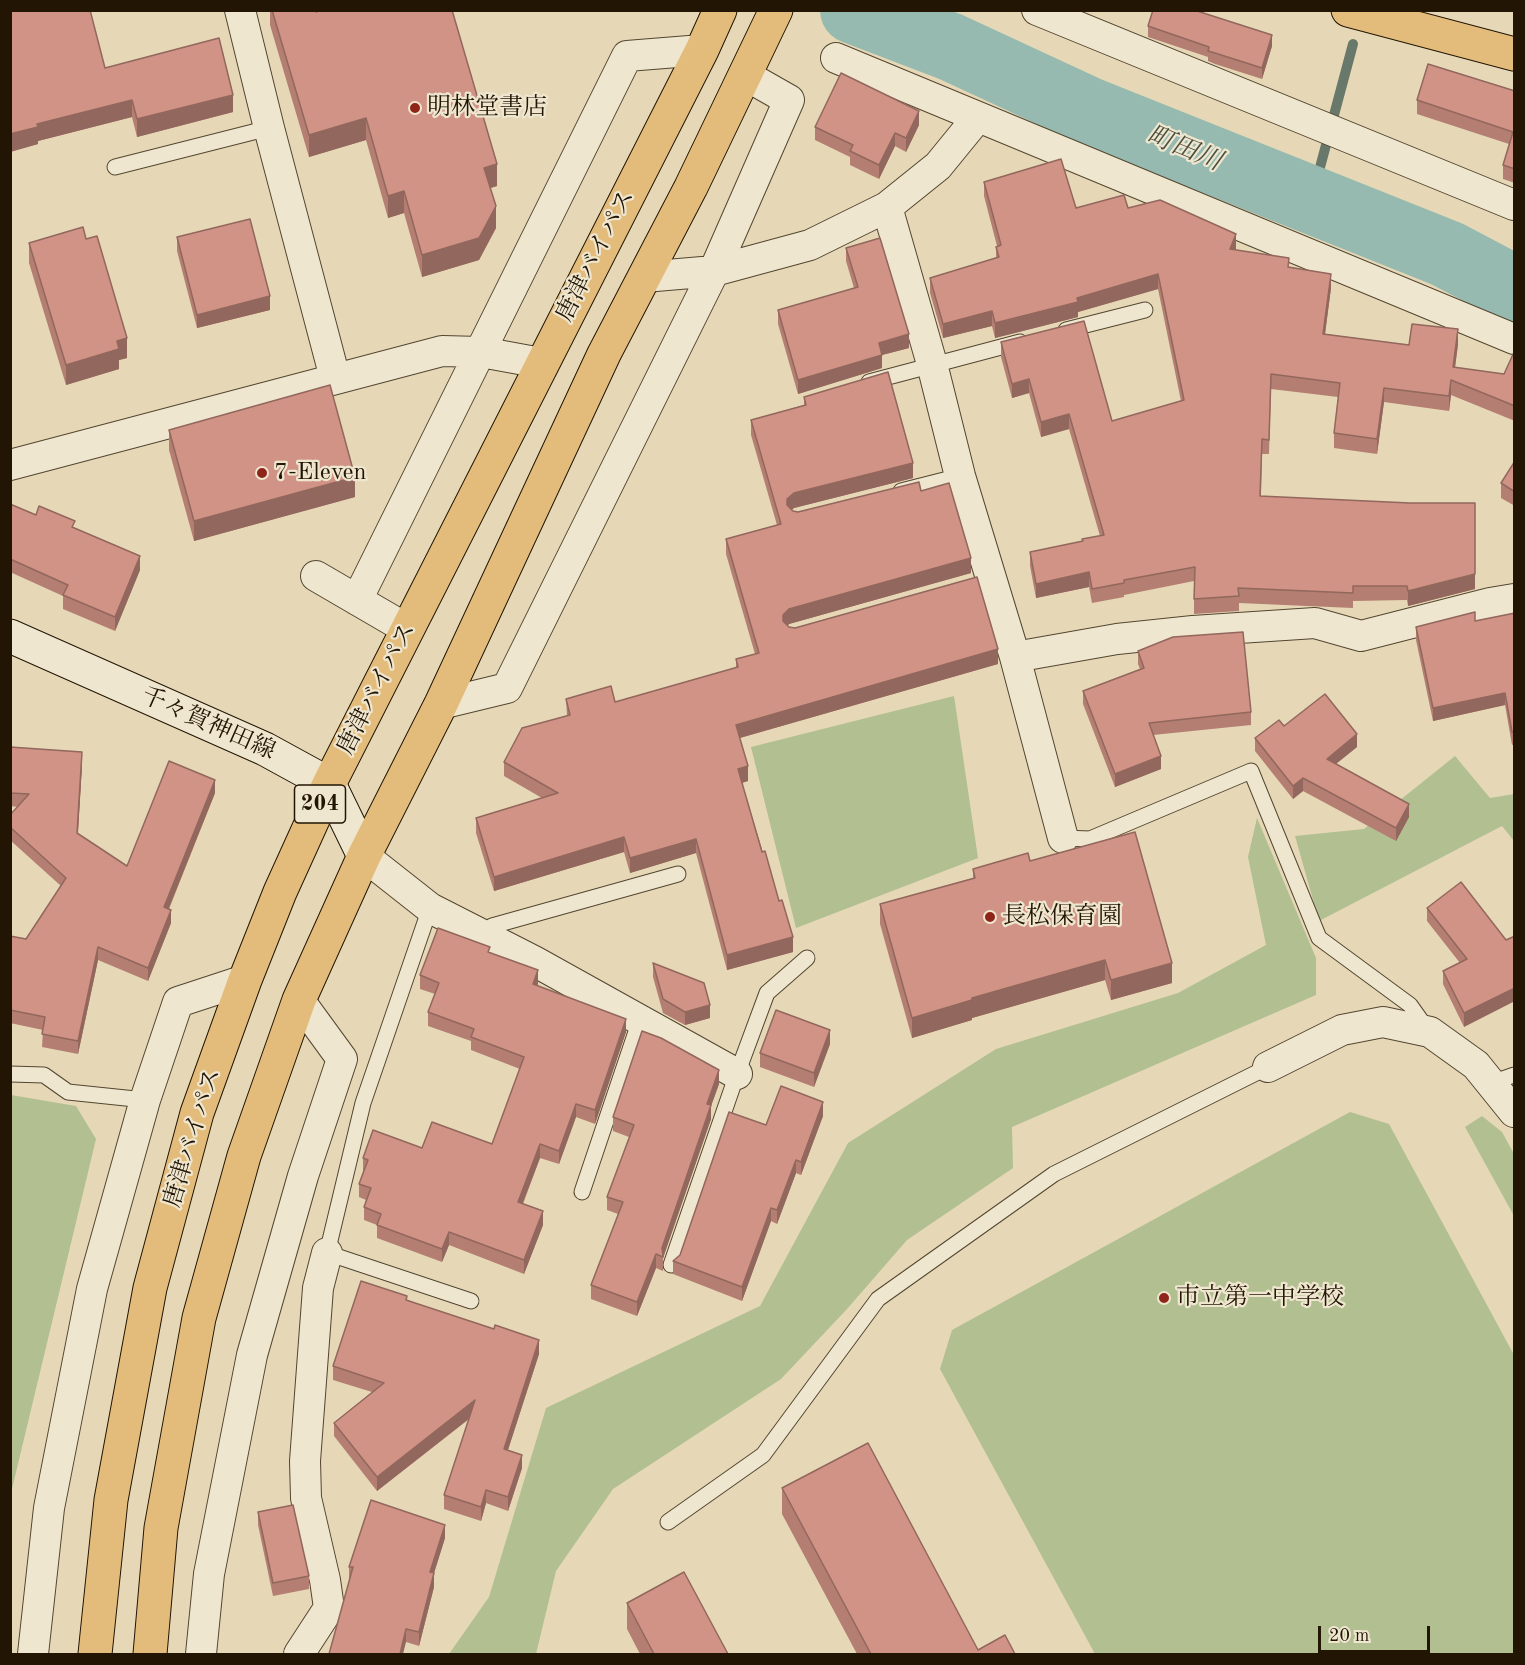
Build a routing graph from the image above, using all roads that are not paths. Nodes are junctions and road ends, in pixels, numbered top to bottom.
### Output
1 (240, 10) edge
2 (1037, 10) edge
3 (719, 12) edge
4 (1363, 13) edge
5 (771, 22) edge
6 (702, 50) junction
7 (1515, 54) edge
8 (836, 58) dead end
9 (745, 75) junction
10 (978, 117) junction
11 (268, 128) junction
12 (116, 167) dead end
13 (1515, 205) edge
14 (887, 207) junction
15 (714, 270) junction
16 (644, 277) junction
17 (1144, 310) dead end
18 (1055, 333) edge
19 (1033, 338) edge
20 (1515, 339) edge
21 (481, 352) junction
22 (542, 363) junction
23 (932, 364) junction
24 (335, 378) junction
25 (857, 386) edge
26 (10, 465) edge
27 (960, 477) junction
28 (883, 495) edge
29 (316, 576) dead end
30 (1515, 599) edge
31 (357, 600) junction
32 (407, 629) junction
33 (10, 636) edge
34 (1015, 657) junction
35 (441, 704) junction
36 (329, 784) junction
37 (1063, 838) joint
38 (364, 856) junction
39 (678, 874) dead end
40 (430, 908) junction
41 (484, 936) junction
42 (807, 958) dead end
43 (244, 980) junction
44 (299, 1000) junction
45 (639, 1020) junction
46 (1430, 1032) junction
47 (1268, 1067) joint
48 (10, 1074) edge
49 (737, 1074) junction
50 (1503, 1079) edge
51 (145, 1100) junction
52 (1515, 1112) edge
53 (582, 1192) dead end
54 (327, 1253) junction
55 (671, 1265) dead end
56 (471, 1301) dead end
57 (668, 1522) dead end
58 (33, 1654) edge
59 (95, 1654) edge
60 (150, 1654) edge
61 (201, 1654) edge
62 (299, 1654) edge

1 - 11 street
2 - 13 street
3 - 6 main road, 唐津バイパス / 204
4 - 7 main road
5 - 9 main road, 204
6 - 21 street
6 - 22 main road, 唐津バイパス / 204
8 - 10 street
9 - 15 street
9 - 16 main road, 204
10 - 14 street
10 - 20 street
11 - 12 lane
11 - 24 street
14 - 15 street
14 - 23 street
15 - 16 street
15 - 35 street
16 - 35 main road, 204
17 - 18 lane
19 - 23 lane
21 - 22 street
21 - 24 street
21 - 31 street
22 - 32 main road, 唐津バイパス / 204
23 - 25 lane
23 - 27 street
24 - 26 street
27 - 28 lane
27 - 34 street
29 - 31 street
30 - 34 street
31 - 32 street
32 - 36 main road, 唐津バイパス / 204
33 - 36 main road, 千々賀神田線
34 - 37 street
35 - 38 main road, 204
36 - 38 main road
36 - 43 main road, 唐津バイパス / 204
37 - 46 lane
38 - 40 street
38 - 44 main road, 204
39 - 41 lane
40 - 41 street
40 - 54 lane
41 - 45 street
42 - 49 lane
43 - 51 street
43 - 59 main road, 唐津バイパス / 204
44 - 60 main road, 204
44 - 61 street
45 - 49 street
45 - 53 lane
46 - 47 street
46 - 50 street
47 - 57 lane
48 - 51 lane
49 - 55 lane
50 - 52 street
51 - 58 street
54 - 56 lane
54 - 62 street

